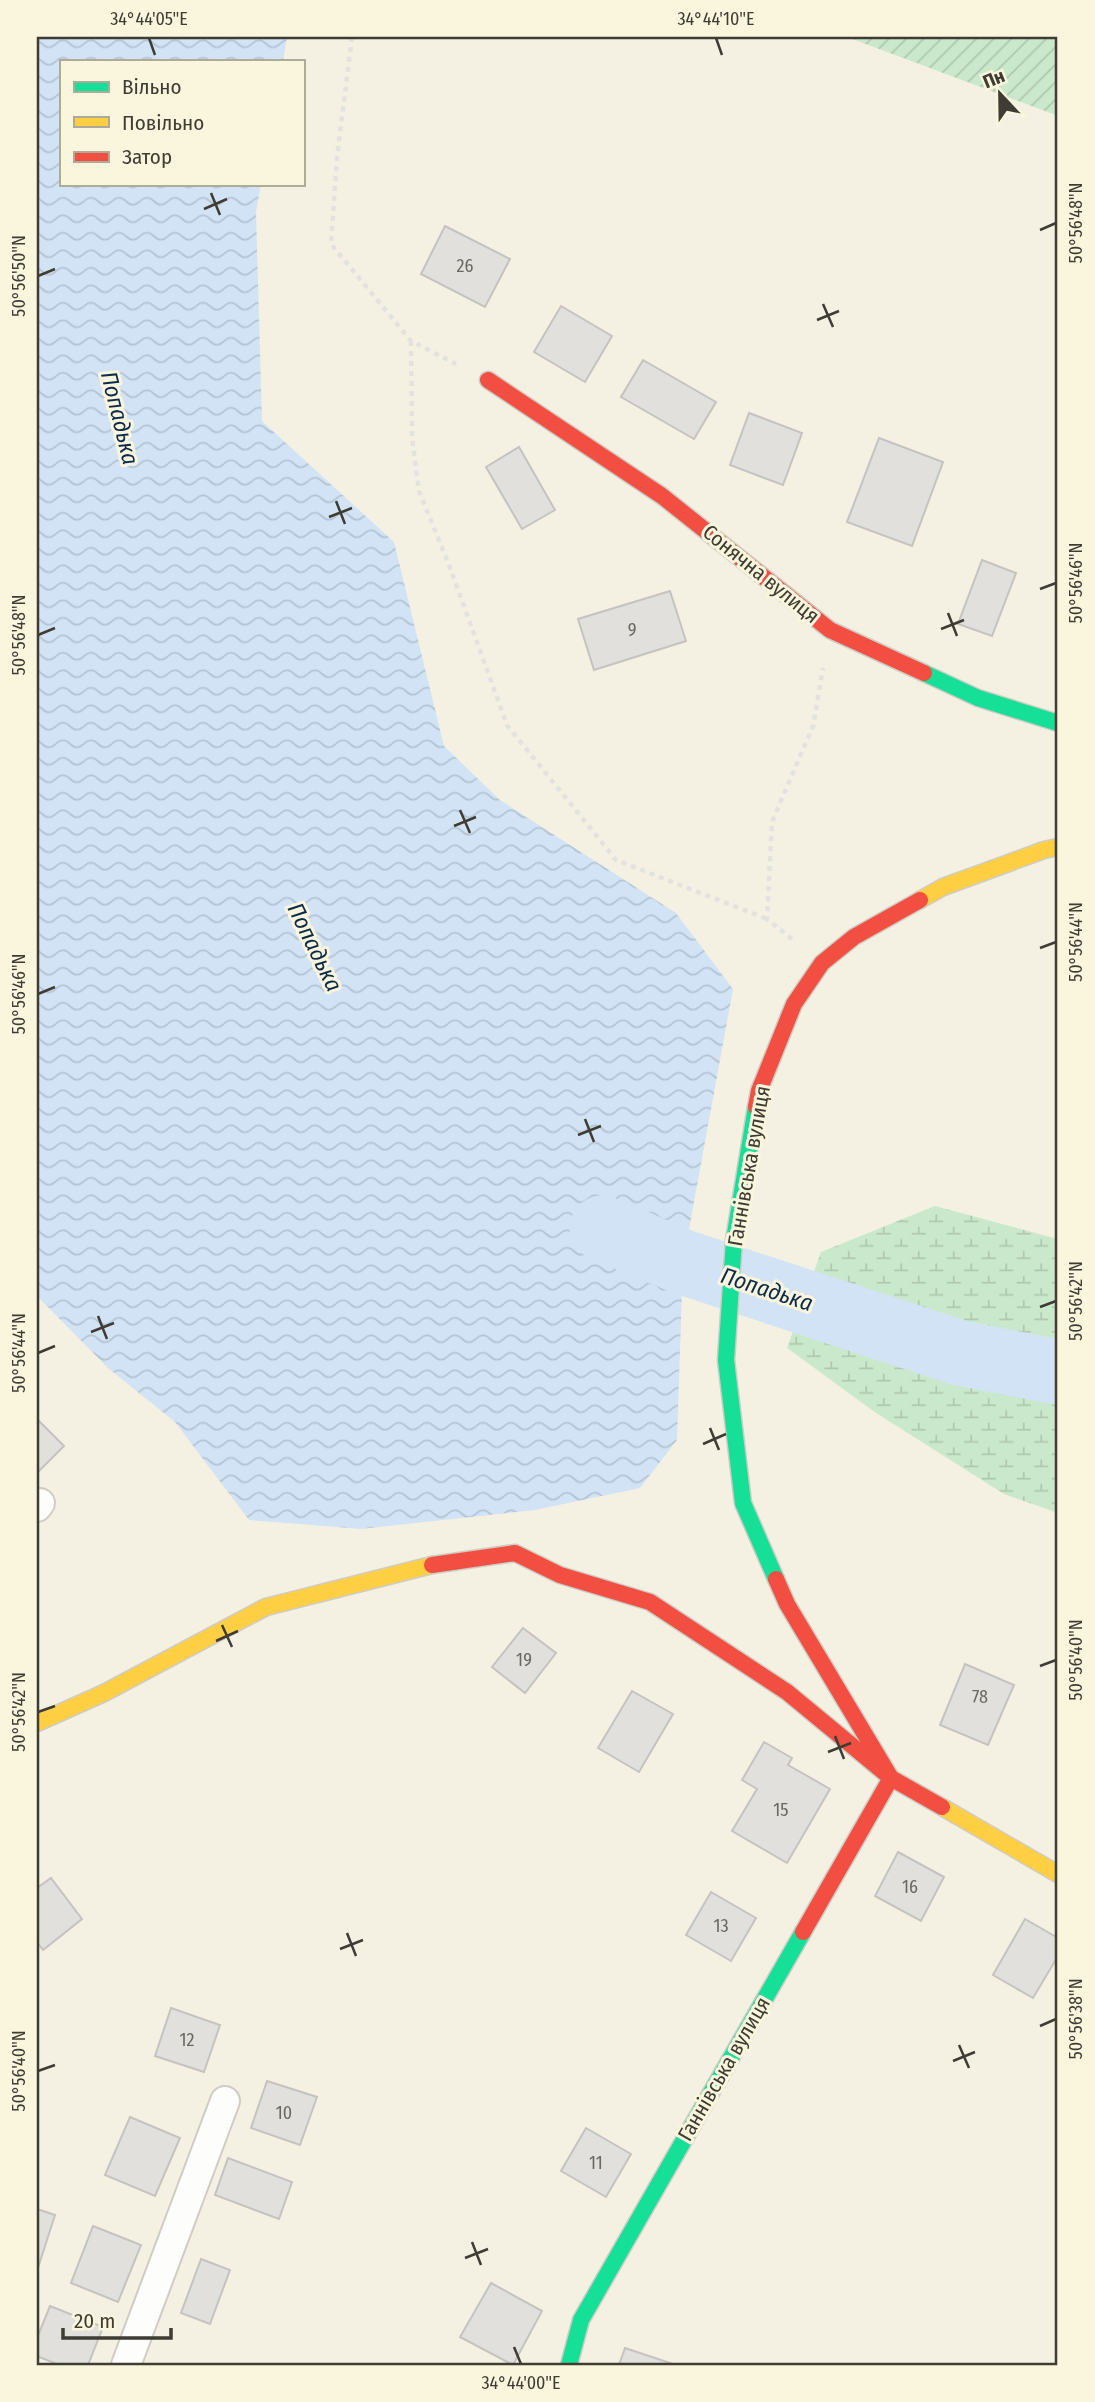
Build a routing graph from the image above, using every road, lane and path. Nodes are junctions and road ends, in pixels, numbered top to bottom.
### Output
1 (352, 37) edge
2 (411, 341) junction
3 (488, 380) joint
4 (830, 629) junction
5 (1058, 723) edge
6 (1058, 847) edge
7 (767, 919) junction
8 (822, 963) junction
9 (37, 1723) edge
10 (891, 1778) junction
11 (1058, 1874) edge
12 (225, 2101) dead end
13 (126, 2365) edge
14 (569, 2365) edge

1 - 2 path
2 - 3 path
2 - 7 path
3 - 4 street, Сонячна вулиця
4 - 5 street, Сонячна вулиця
4 - 7 path
6 - 8 street, Ганнівська вулиця
7 - 8 path
8 - 10 street, Ганнівська вулиця
9 - 10 street
10 - 11 street, Ганнівська вулиця
10 - 14 street, Ганнівська вулиця
12 - 13 street

